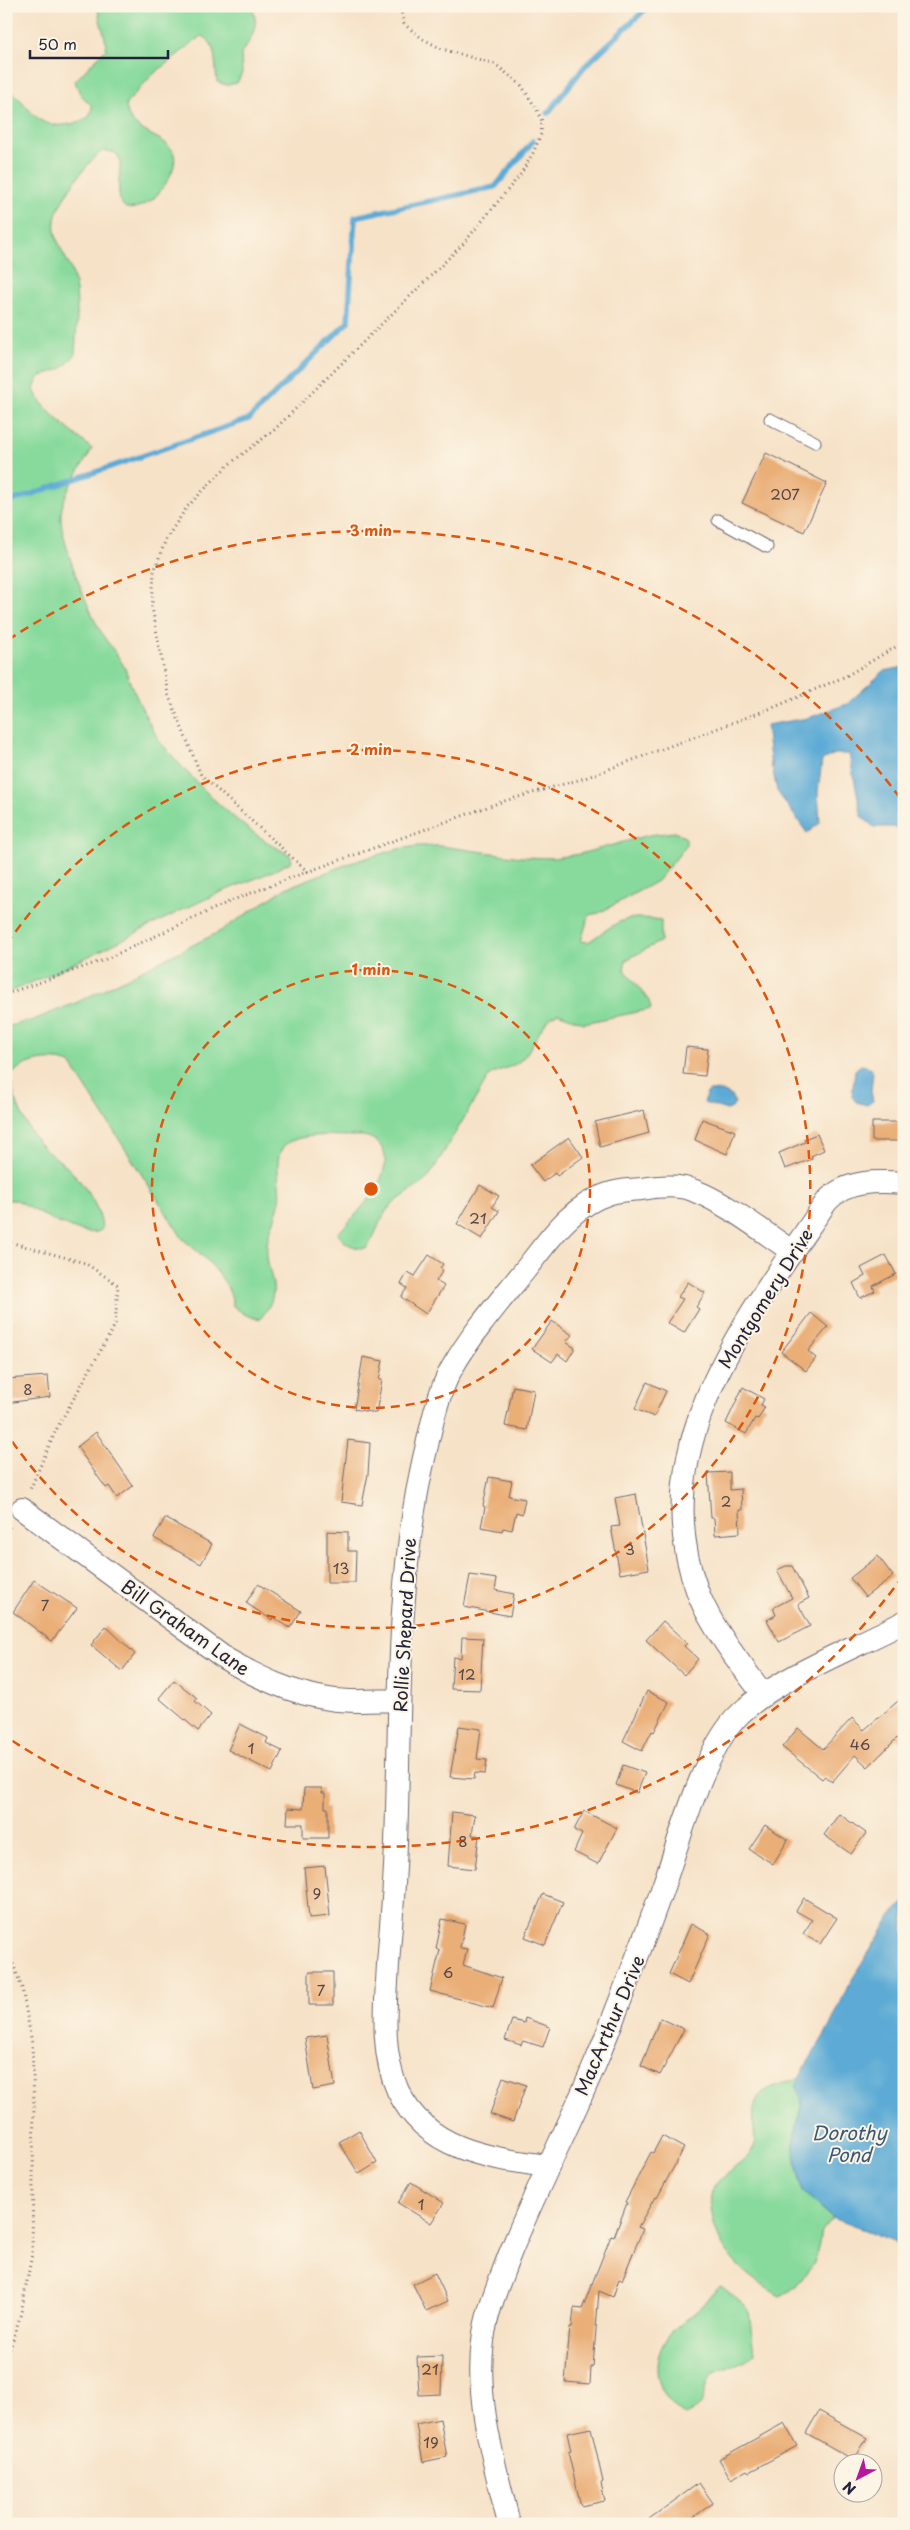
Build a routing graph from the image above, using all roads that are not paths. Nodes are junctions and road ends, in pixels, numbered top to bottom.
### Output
1 (770, 419) dead end
2 (815, 442) dead end
3 (718, 520) dead end
4 (767, 547) dead end
5 (904, 1182) edge
6 (793, 1252) junction
7 (22, 1509) road end
8 (904, 1622) edge
9 (764, 1695) junction
10 (399, 1700) junction
11 (548, 2166) junction
12 (509, 2524) edge

1 - 2 lane
3 - 4 lane
5 - 6 street, Montgomery Drive
6 - 9 street, Montgomery Drive
6 - 10 street, Rollie Shepard Drive
7 - 10 street, Bill Graham Lane
8 - 9 street, MacArthur Drive
9 - 11 street, MacArthur Drive
10 - 11 street, Rollie Shepard Drive
11 - 12 street, MacArthur Drive

